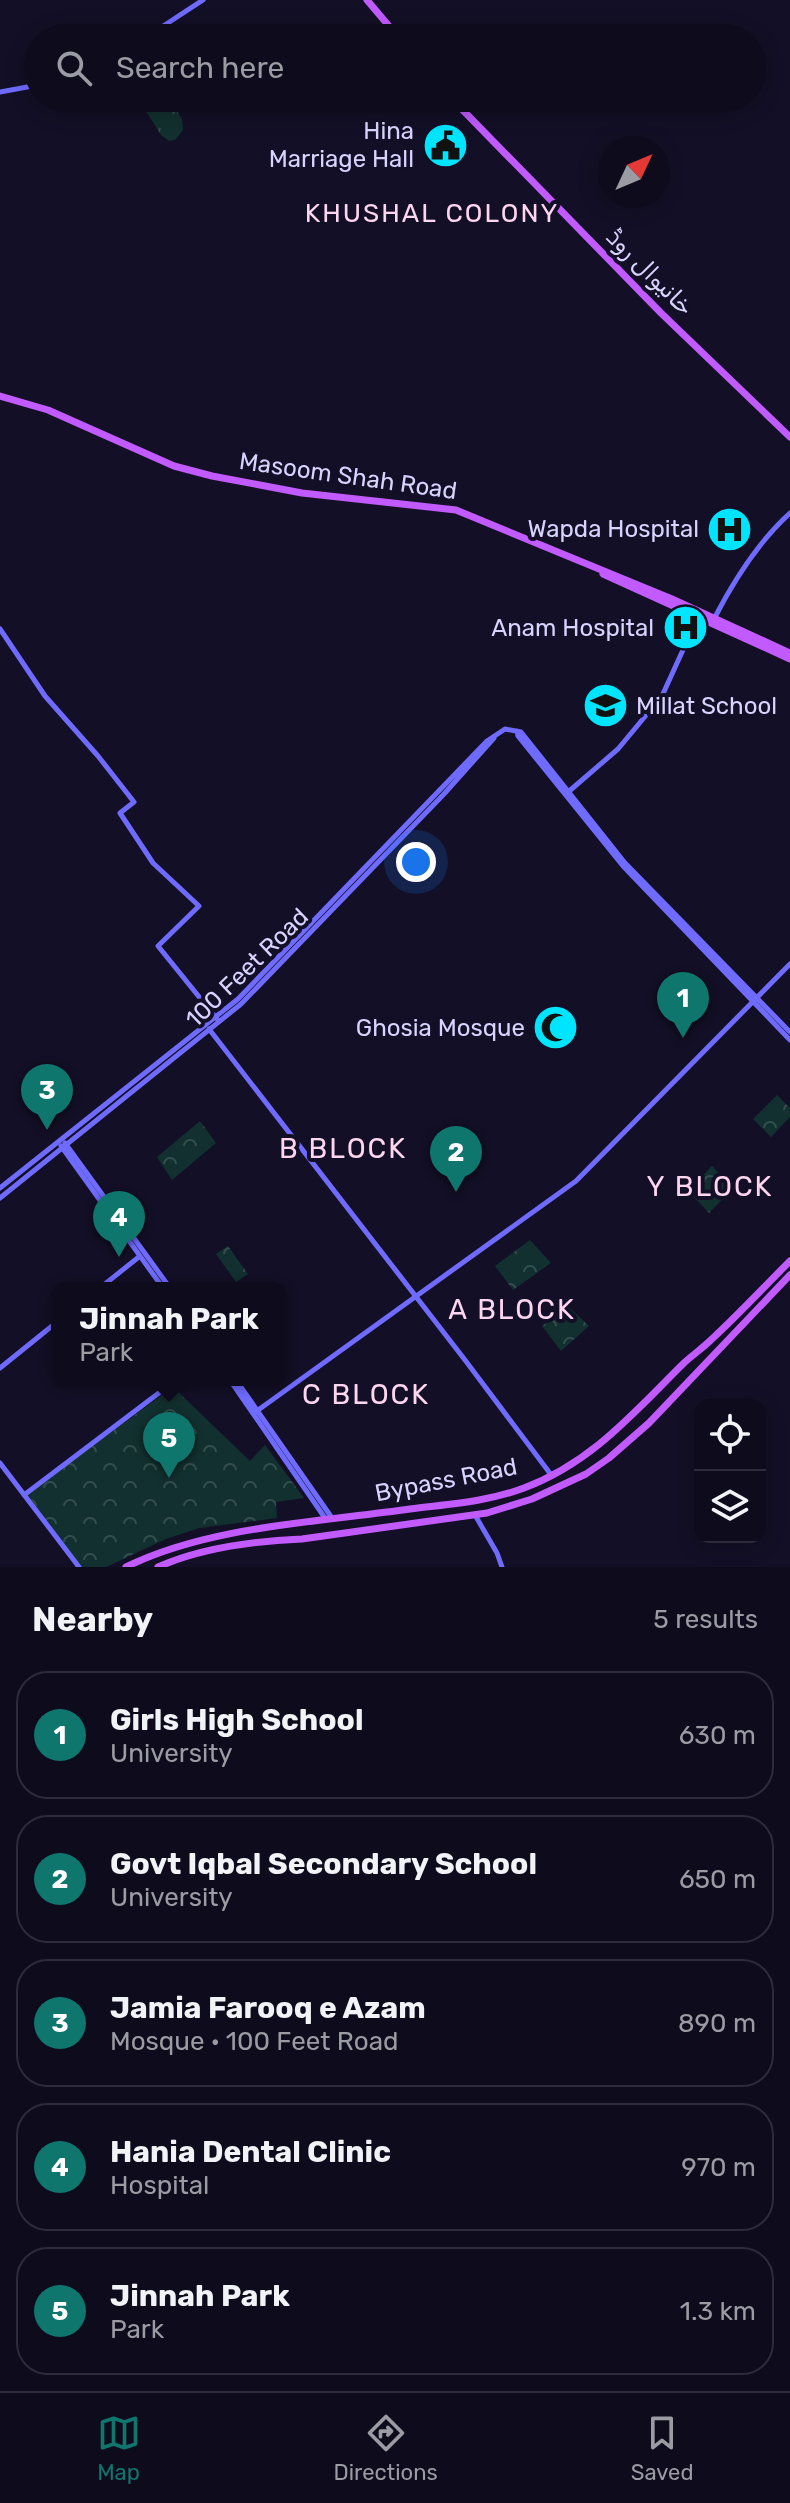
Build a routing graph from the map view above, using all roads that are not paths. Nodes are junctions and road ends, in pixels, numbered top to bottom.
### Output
1 (203, 0) edge
2 (370, 0) edge
3 (166, 24) edge
4 (390, 24) edge
5 (24, 88) edge
6 (0, 92) edge
7 (467, 112) edge
8 (0, 396) edge
9 (790, 435) edge
10 (790, 513) edge
11 (671, 602) junction
12 (698, 617) junction
13 (714, 619) junction
14 (0, 629) edge
15 (742, 634) junction
16 (790, 656) edge
17 (568, 793) junction
18 (790, 964) edge
19 (756, 1000) junction
20 (218, 1020) junction
21 (208, 1028) junction
22 (789, 1037) edge
23 (62, 1143) junction
24 (0, 1188) edge
25 (0, 1198) edge
26 (140, 1256) junction
27 (790, 1261) edge
28 (790, 1275) edge
29 (108, 1282) edge
30 (159, 1282) edge
31 (166, 1282) edge
32 (416, 1296) junction
33 (51, 1327) edge
34 (0, 1368) edge
35 (168, 1386) edge
36 (237, 1386) edge
37 (256, 1412) junction
38 (0, 1463) edge
39 (552, 1476) junction
40 (523, 1489) junction
41 (511, 1493) junction
42 (24, 1495) junction
43 (526, 1501) junction
44 (515, 1505) junction
45 (475, 1515) junction
46 (328, 1518) junction
47 (79, 1567) edge
48 (126, 1567) edge
49 (158, 1567) edge
50 (502, 1567) edge

1 - 3 main road
2 - 4 main road
5 - 6 main road
7 - 9 main road, خانیوال روڈ
8 - 11 main road, Masoom Shah Road
10 - 13 main road
11 - 12 main road, Masoom Shah Road
11 - 13 main road, Masoom Shah Road
12 - 15 main road, Masoom Shah Road
12 - 17 main road
13 - 15 main road, Masoom Shah Road
14 - 20 main road
15 - 16 main road, Masoom Shah Road
17 - 19 main road, 100 Feet Road
17 - 20 main road, 100 Feet Road
18 - 19 main road
19 - 22 main road, 100 Feet Road
19 - 32 main road
20 - 21 main road, 100 Feet Road
21 - 23 main road, 100 Feet Road
21 - 32 main road
23 - 24 main road, 100 Feet Road
23 - 25 main road, 100 Feet Road
23 - 26 main road
23 - 31 main road
26 - 29 main road
26 - 30 main road
27 - 39 main road, Bypass Road
28 - 43 main road
32 - 37 main road
32 - 39 main road
33 - 34 main road
35 - 42 main road
36 - 37 main road
37 - 46 main road
38 - 42 main road
39 - 40 main road, Bypass Road
40 - 41 main road, Bypass Road
40 - 43 main road
41 - 44 main road
41 - 46 main road, Bypass Road
42 - 47 main road
43 - 44 main road
44 - 45 main road
45 - 49 main road
45 - 50 main road
46 - 48 main road, Bypass Road

